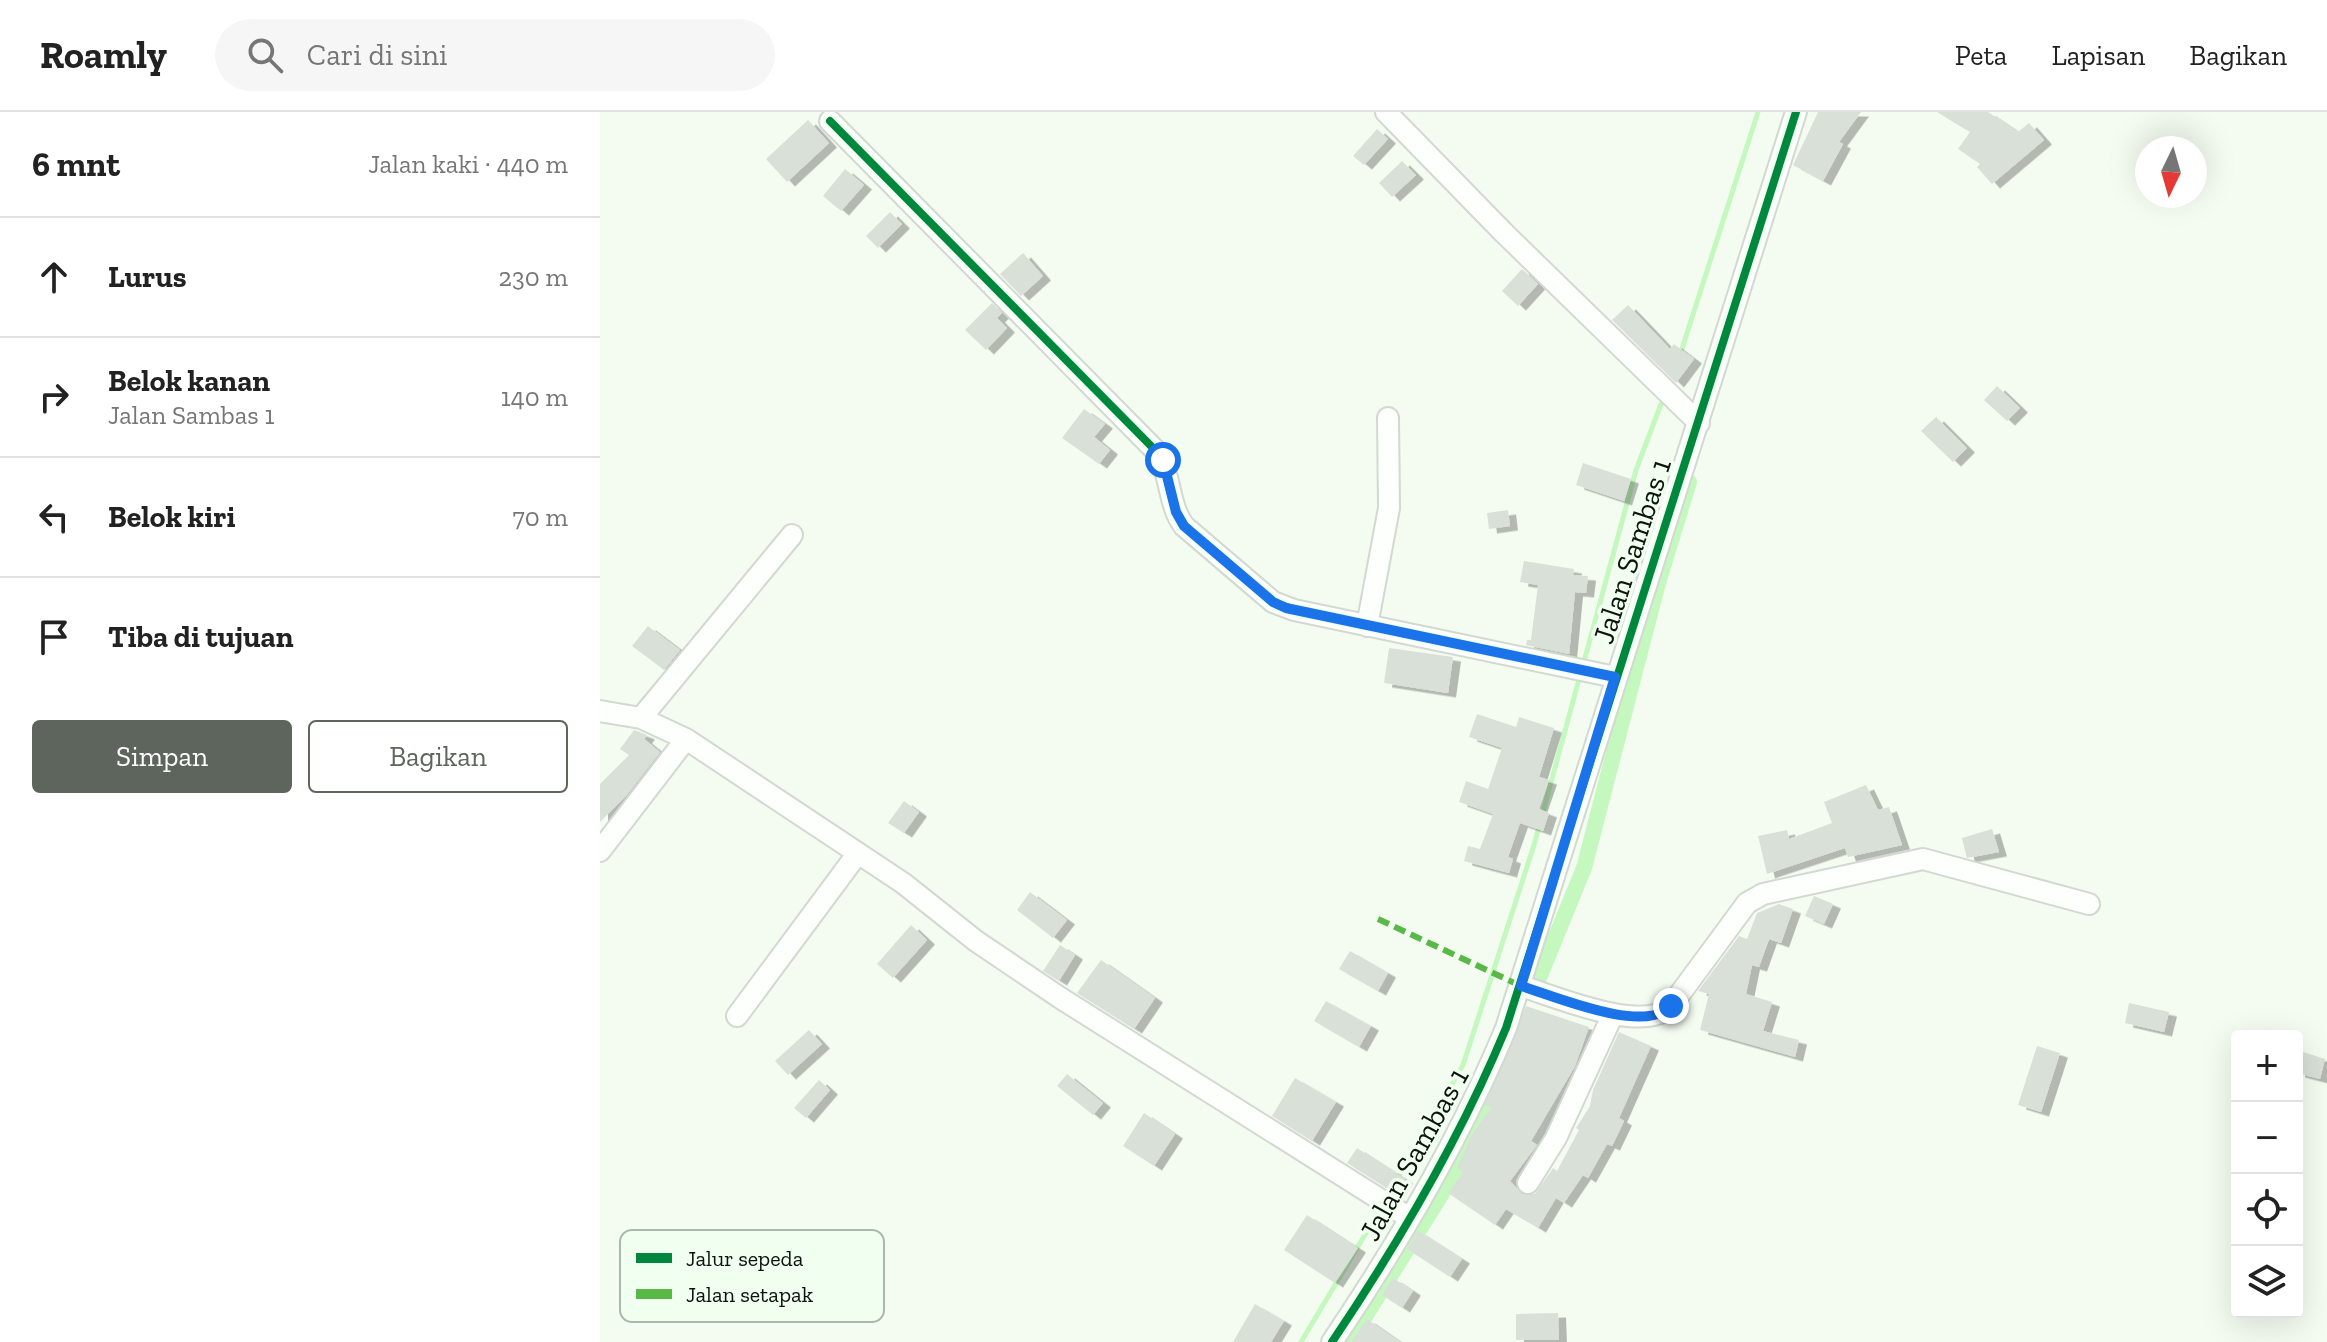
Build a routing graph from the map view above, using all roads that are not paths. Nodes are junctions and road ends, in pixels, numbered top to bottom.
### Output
1 (1386, 112) edge
2 (1796, 112) edge
3 (830, 121) dead end
4 (1388, 418) dead end
5 (1699, 423) junction
6 (792, 535) dead end
7 (1367, 626) junction
8 (1615, 677) junction
9 (600, 711) edge
10 (641, 718) junction
11 (686, 739) junction
12 (600, 851) edge
13 (858, 853) junction
14 (2089, 904) dead end
15 (1521, 986) junction
16 (1613, 1014) junction
17 (737, 1016) dead end
18 (1528, 1183) dead end
19 (1408, 1217) junction
20 (1332, 1342) edge

1 - 5 street
2 - 5 street, Jalan Sambas 1
3 - 7 street
4 - 7 street
5 - 8 street, Jalan Sambas 1
6 - 10 street
7 - 8 street
8 - 15 street, Jalan Sambas 1
9 - 10 street
10 - 11 street
11 - 12 street
11 - 13 street
13 - 17 street
13 - 19 street
14 - 16 street
15 - 16 street
15 - 19 street, Jalan Sambas 1
16 - 18 street
19 - 20 street, Jalan Sambas 1

